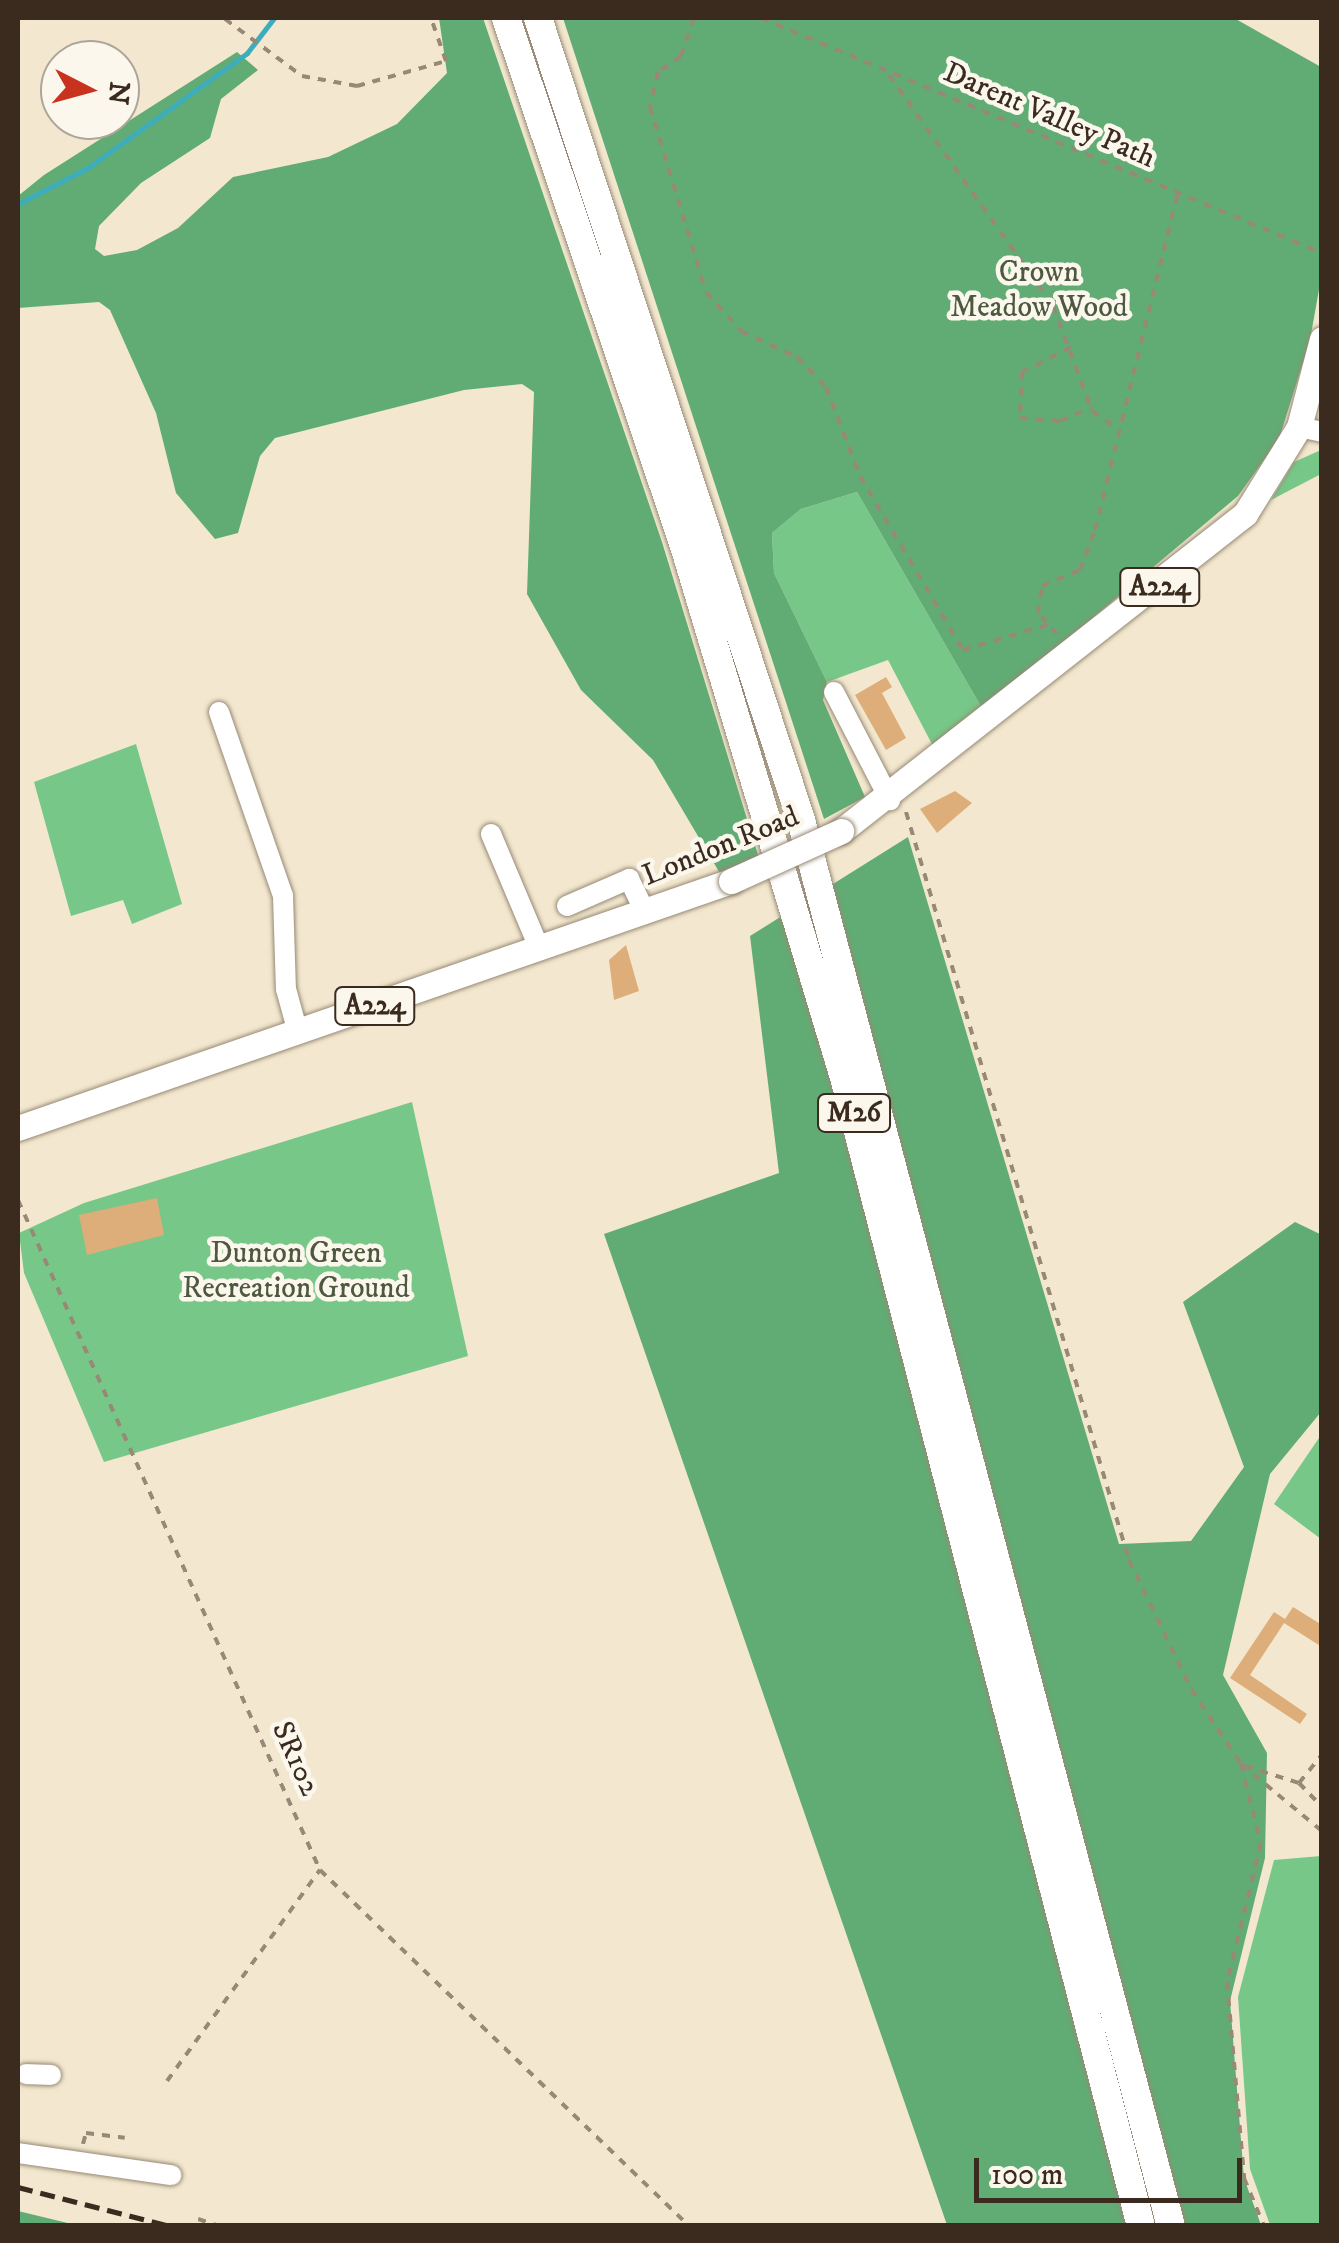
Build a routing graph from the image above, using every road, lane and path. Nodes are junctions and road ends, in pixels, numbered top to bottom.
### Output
1 (432, 18) edge
2 (506, 18) edge
3 (538, 18) edge
4 (694, 18) edge
5 (760, 18) edge
6 (225, 19) edge
7 (889, 75) junction
8 (1178, 193) junction
9 (1322, 252) edge
10 (1322, 339) edge
11 (1071, 347) junction
12 (1091, 408) junction
13 (1118, 429) junction
14 (1310, 430) edge
15 (1047, 625) junction
16 (1088, 644) junction
17 (834, 692) dead end
18 (220, 712) dead end
19 (895, 796) junction
20 (491, 834) dead end
21 (567, 906) dead end
22 (645, 912) junction
23 (540, 950) junction
24 (298, 1033) junction
25 (18, 1128) edge
26 (18, 1200) edge
27 (1322, 1755) edge
28 (1241, 1764) junction
29 (1299, 1783) junction
30 (1322, 1807) edge
31 (1322, 1831) edge
32 (320, 1870) junction
33 (26, 2074) dead end
34 (52, 2075) dead end
35 (167, 2081) dead end
36 (18, 2153) edge
37 (161, 2166) dead end
38 (198, 2219) dead end
39 (218, 2226) edge
40 (689, 2226) edge
41 (1141, 2226) edge
42 (1171, 2226) edge
43 (1264, 2226) edge

1 - 6 path
2 - 41 highway, M26
3 - 42 highway, M26
4 - 15 path
5 - 7 path, Darent Valley Path
7 - 8 path, Darent Valley Path
7 - 11 path
8 - 9 path, Darent Valley Path
8 - 13 path
10 - 14 main road, A224
11 - 12 path
11 - 12 path
12 - 13 path
13 - 15 path
14 - 16 main road, London Road / A224
15 - 16 path
16 - 19 main road, London Road / A224
17 - 19 street
18 - 24 street
19 - 22 main road, London Road / A224, bridge
19 - 28 path
20 - 23 street
21 - 22 street
22 - 23 main road, London Road / A224
23 - 24 main road, London Road / A224
24 - 25 main road, London Road / A224
26 - 32 path, SR102
27 - 29 path
28 - 29 path
28 - 31 path
28 - 43 path
29 - 30 path
32 - 35 path
32 - 40 path, SR102
33 - 34 street
36 - 37 street
38 - 39 path

